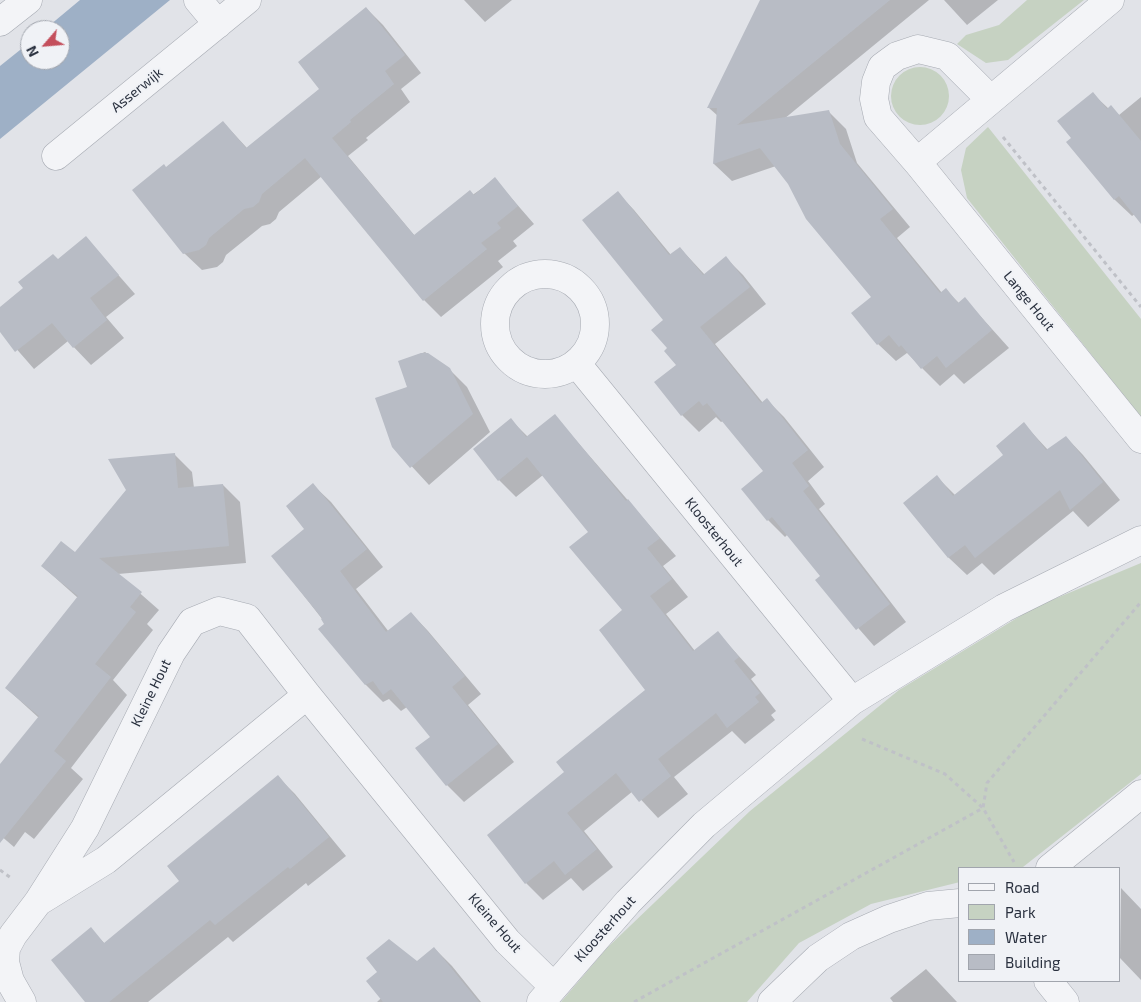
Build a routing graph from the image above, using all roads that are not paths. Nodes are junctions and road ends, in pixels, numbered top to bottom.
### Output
1 (28, 0) edge
2 (198, 0) edge
3 (247, 0) edge
4 (1110, 0) edge
5 (0, 22) edge
6 (218, 24) junction
7 (984, 103) junction
8 (56, 156) dead end
9 (917, 162) junction
10 (577, 364) dead end
11 (1141, 440) edge
12 (1141, 540) edge
13 (307, 694) junction
14 (852, 701) junction
15 (1141, 794) edge
16 (1051, 867) edge
17 (38, 902) junction
18 (958, 903) edge
19 (1049, 982) edge
20 (547, 994) edge
21 (22, 1002) edge
22 (772, 1002) edge
23 (1065, 1002) edge

1 - 5 street
2 - 6 street
3 - 6 street, Asserwijk
4 - 7 street
6 - 8 street, Asserwijk
7 - 9 street
7 - 9 street, Lange Hout
9 - 11 street, Lange Hout
10 - 14 street, Kloosterhout
12 - 14 street, Kloosterhout
13 - 17 street, Kleine Hout
13 - 17 street, Kleine Hout
13 - 20 street, Kleine Hout
14 - 20 street, Kloosterhout
15 - 16 street
17 - 21 street, Kleine Hout
18 - 22 street
19 - 23 street

